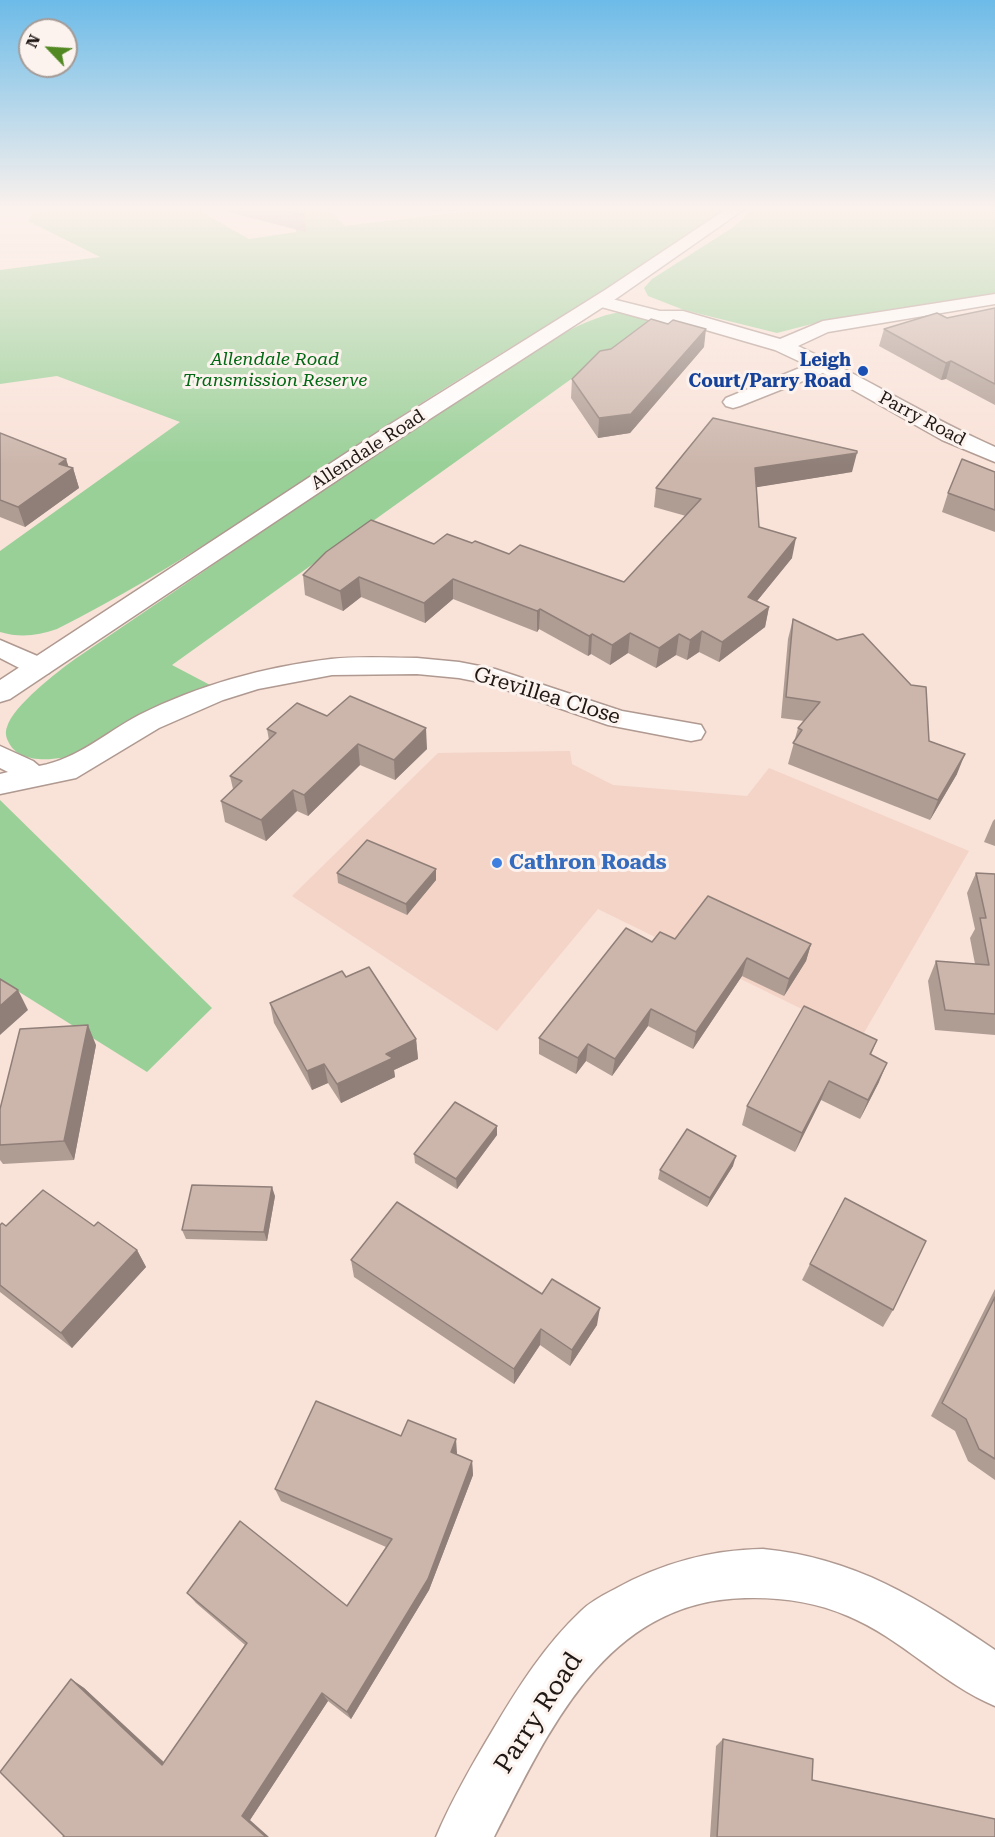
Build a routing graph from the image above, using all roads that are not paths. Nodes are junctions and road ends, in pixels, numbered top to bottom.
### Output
1 (611, 294) edge
2 (605, 298) junction
3 (995, 299) edge
4 (782, 346) junction
5 (824, 365) junction
6 (715, 393) dead end
7 (995, 455) edge
8 (0, 648) edge
9 (39, 667) junction
10 (0, 693) edge
11 (691, 732) dead end
12 (0, 756) edge
13 (31, 776) junction
14 (0, 784) edge
15 (995, 1680) edge
16 (464, 1837) edge

1 - 2 street, Allendale Road
2 - 4 street, Parry Road
2 - 9 street, Allendale Road
3 - 4 street
4 - 5 street, Parry Road
5 - 6 street
5 - 7 street, Parry Road
8 - 9 street
9 - 10 street, Allendale Road
11 - 13 street, Grevillea Close
12 - 13 street
13 - 14 street, Grevillea Close
15 - 16 street, Parry Road

